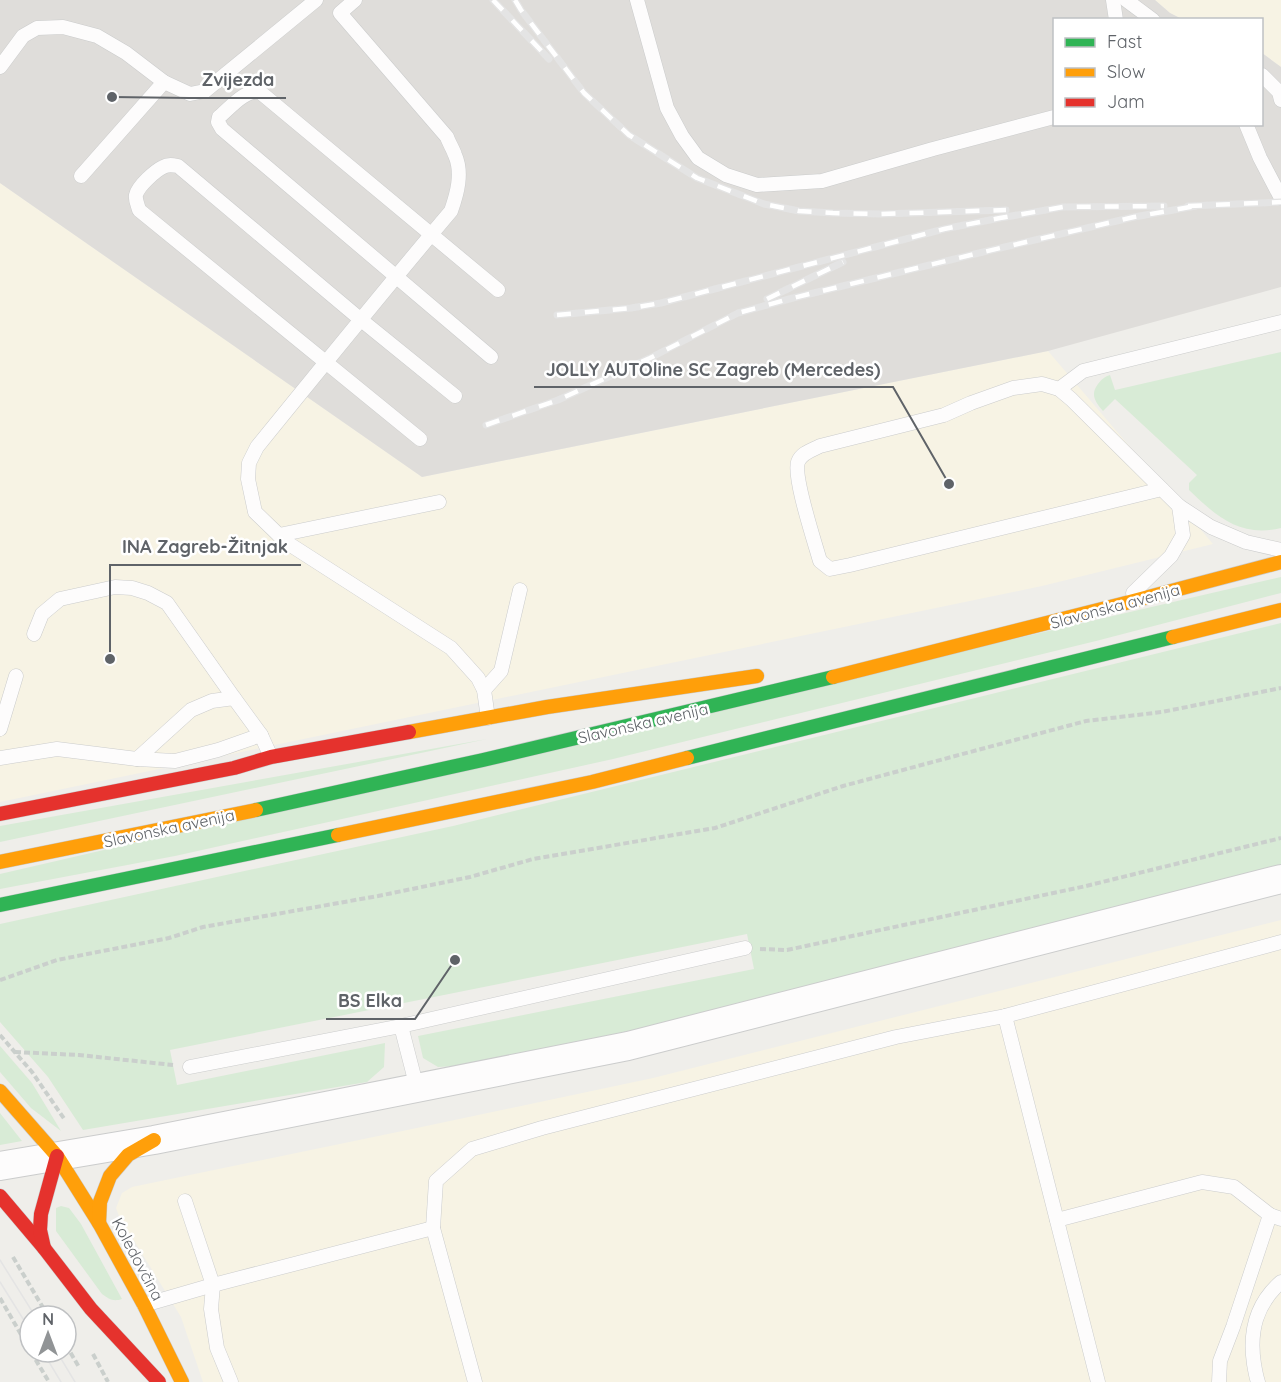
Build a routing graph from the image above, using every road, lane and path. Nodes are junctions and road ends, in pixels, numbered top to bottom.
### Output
1 (316, 0) edge
2 (355, 0) edge
3 (637, 0) edge
4 (1113, 0) edge
5 (1126, 0) edge
6 (1116, 18) edge
7 (1150, 18) edge
8 (0, 67) edge
9 (1263, 76) edge
10 (164, 82) junction
11 (1281, 100) edge
12 (1053, 117) edge
13 (1247, 126) edge
14 (81, 176) dead end
15 (1281, 198) edge
16 (431, 235) junction
17 (396, 277) junction
18 (498, 290) dead end
19 (360, 319) junction
20 (1281, 322) edge
21 (491, 357) dead end
22 (326, 363) junction
23 (1059, 389) junction
24 (455, 396) dead end
25 (420, 439) dead end
26 (1162, 489) junction
27 (439, 502) dead end
28 (1179, 506) junction
29 (279, 535) junction
30 (1281, 550) edge
31 (1281, 562) edge
32 (520, 590) dead end
33 (1122, 604) junction
34 (1281, 610) edge
35 (34, 634) dead end
36 (849, 660) dead end
37 (901, 660) junction
38 (770, 673) dead end
39 (16, 676) dead end
40 (1281, 688) edge
41 (484, 690) junction
42 (234, 698) junction
43 (488, 718) junction
44 (0, 729) edge
45 (261, 735) junction
46 (271, 757) junction
47 (0, 758) edge
48 (137, 759) junction
49 (0, 814) edge
50 (1281, 837) edge
51 (0, 862) edge
52 (1281, 879) edge
53 (0, 905) edge
54 (1281, 942) edge
55 (745, 948) joint
56 (0, 980) edge
57 (1005, 1016) junction
58 (401, 1026) junction
59 (0, 1035) edge
60 (15, 1052) junction
61 (190, 1067) joint
62 (417, 1088) junction
63 (0, 1090) edge
64 (71, 1129) dead end
65 (154, 1140) junction
66 (57, 1156) junction
67 (0, 1166) edge
68 (0, 1196) edge
69 (185, 1201) dead end
70 (1275, 1217) edge
71 (1057, 1220) junction
72 (99, 1223) junction
73 (433, 1228) junction
74 (44, 1248) junction
75 (8, 1250) dead end
76 (1281, 1282) edge
77 (213, 1285) junction
78 (0, 1298) edge
79 (41, 1304) edge
80 (138, 1306) junction
81 (92, 1309) junction
82 (112, 1310) dead end
83 (18, 1329) edge
84 (39, 1364) edge
85 (77, 1364) edge
86 (79, 1367) dead end
87 (49, 1382) edge
88 (159, 1382) edge
89 (182, 1382) edge
90 (231, 1382) edge
91 (475, 1382) edge
92 (1098, 1382) edge
93 (1219, 1382) edge
94 (1258, 1382) edge

1 - 10 lane
2 - 16 lane
3 - 12 lane
4 - 6 lane
5 - 7 lane
8 - 10 lane
9 - 11 lane
10 - 14 lane
13 - 15 lane
16 - 17 lane
16 - 17 lane
16 - 18 lane
17 - 19 lane
17 - 21 lane
19 - 22 lane
19 - 22 lane
19 - 24 lane
20 - 23 lane
22 - 25 lane
22 - 29 lane
23 - 26 lane
23 - 26 lane
26 - 28 lane
27 - 29 lane
28 - 30 lane
28 - 33 lane
29 - 41 lane
31 - 33 main road, Slavonska avenija
32 - 41 lane
33 - 37 main road, Slavonska avenija
34 - 53 main road
35 - 42 lane
36 - 37 main road
37 - 51 main road, Slavonska avenija
38 - 43 main road
39 - 44 lane
40 - 56 path
41 - 43 lane
42 - 45 lane
42 - 48 lane
43 - 46 main road
45 - 46 lane
45 - 48 lane
46 - 49 main road
47 - 48 lane
50 - 55 path
52 - 62 street
54 - 57 lane
55 - 58 lane
57 - 71 lane
57 - 73 lane
58 - 61 lane
58 - 62 lane
59 - 60 path
60 - 61 path
60 - 64 path
62 - 65 street
63 - 66 main road, Koledovčina
65 - 66 street
65 - 72 main road
66 - 67 street
66 - 72 main road, Koledovčina
66 - 74 main road
68 - 74 main road
69 - 77 lane
70 - 71 lane
70 - 93 lane
71 - 92 lane
72 - 80 main road, Koledovčina
73 - 77 lane
73 - 91 lane
74 - 81 main road
75 - 79 path
76 - 94 lane
77 - 80 lane
77 - 90 lane
78 - 83 path
80 - 89 main road, Koledovčina
81 - 82 main road
81 - 88 main road
84 - 87 path
85 - 86 path

